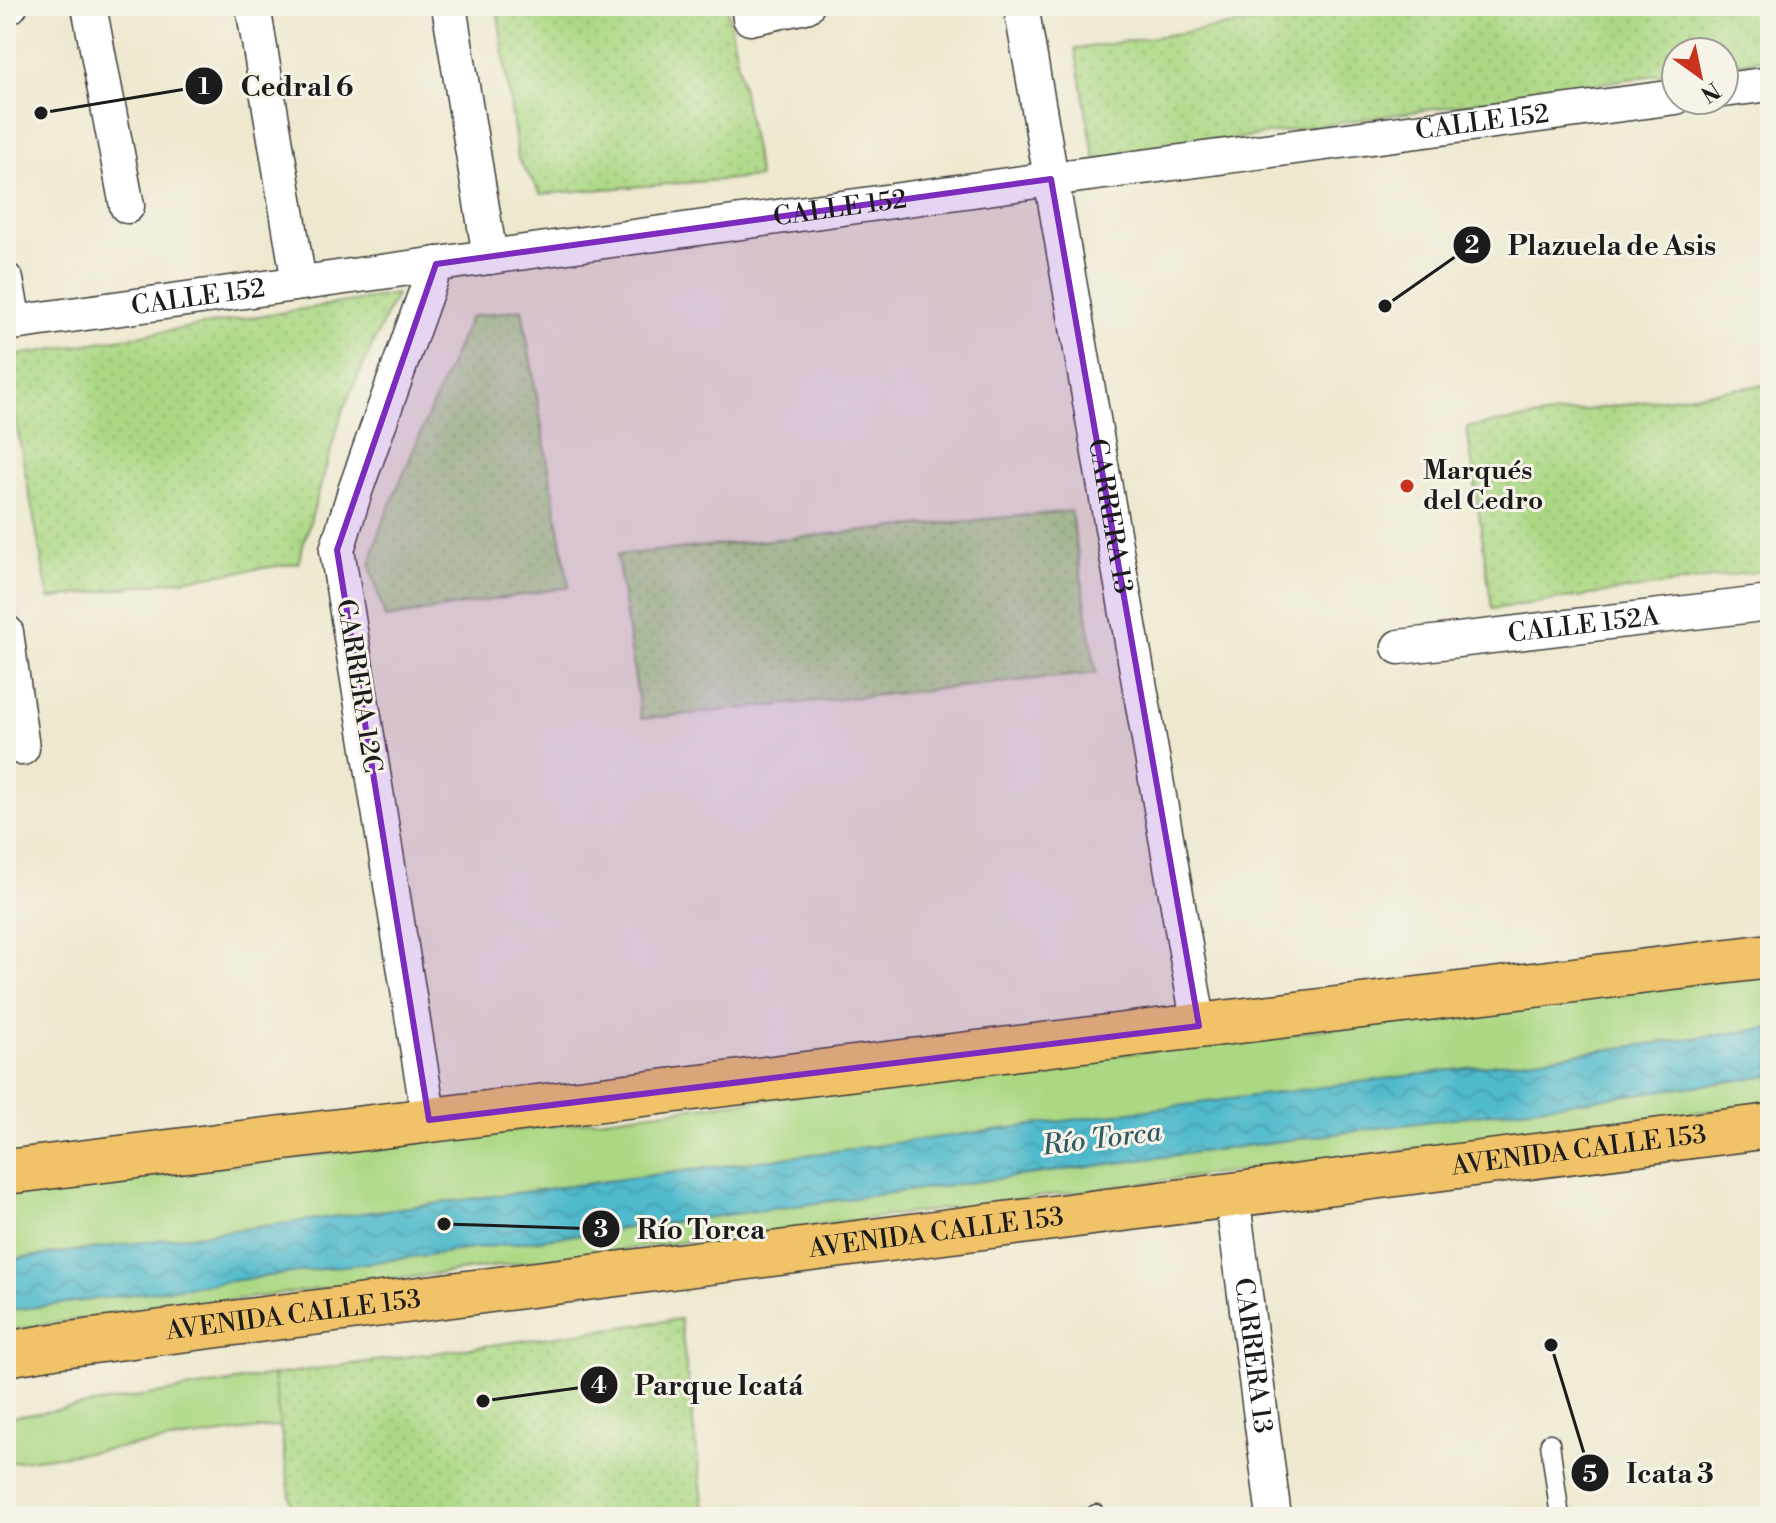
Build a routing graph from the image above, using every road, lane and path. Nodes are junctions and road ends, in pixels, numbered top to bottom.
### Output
1 (89, 6) edge
2 (253, 6) edge
3 (449, 6) edge
4 (748, 6) edge
5 (806, 6) edge
6 (1021, 6) edge
7 (1770, 84) edge
8 (1740, 88) edge
9 (1660, 99) edge
10 (1051, 179) junction
11 (127, 206) dead end
12 (490, 257) junction
13 (436, 264) junction
14 (6, 280) edge
15 (299, 283) junction
16 (10, 323) edge
17 (1770, 603) edge
18 (6, 632) edge
19 (1399, 647) dead end
20 (22, 748) dead end
21 (1770, 956) edge
22 (1199, 1026) junction
23 (429, 1120) junction
24 (1770, 1126) edge
25 (6, 1172) edge
26 (1232, 1195) junction
27 (6, 1354) edge
28 (1550, 1443) dead end
29 (1274, 1517) edge
30 (1560, 1517) edge

1 - 11 street
2 - 15 street
3 - 12 street
4 - 5 street
6 - 10 street, CARRERA 13
7 - 8 street
9 - 10 street, CALLE 152
10 - 12 street, CALLE 152
10 - 22 street, CARRERA 13
12 - 13 street, CALLE 152
13 - 15 street, CALLE 152
13 - 23 street, CARRERA 12C
14 - 16 street
15 - 16 street, CALLE 152
17 - 19 street, CALLE 152A
18 - 20 street
21 - 22 main road
22 - 23 main road
23 - 25 main road
24 - 26 main road, AVENIDA CALLE 153
26 - 27 main road, AVENIDA CALLE 153
26 - 29 street, CARRERA 13
28 - 30 lane

